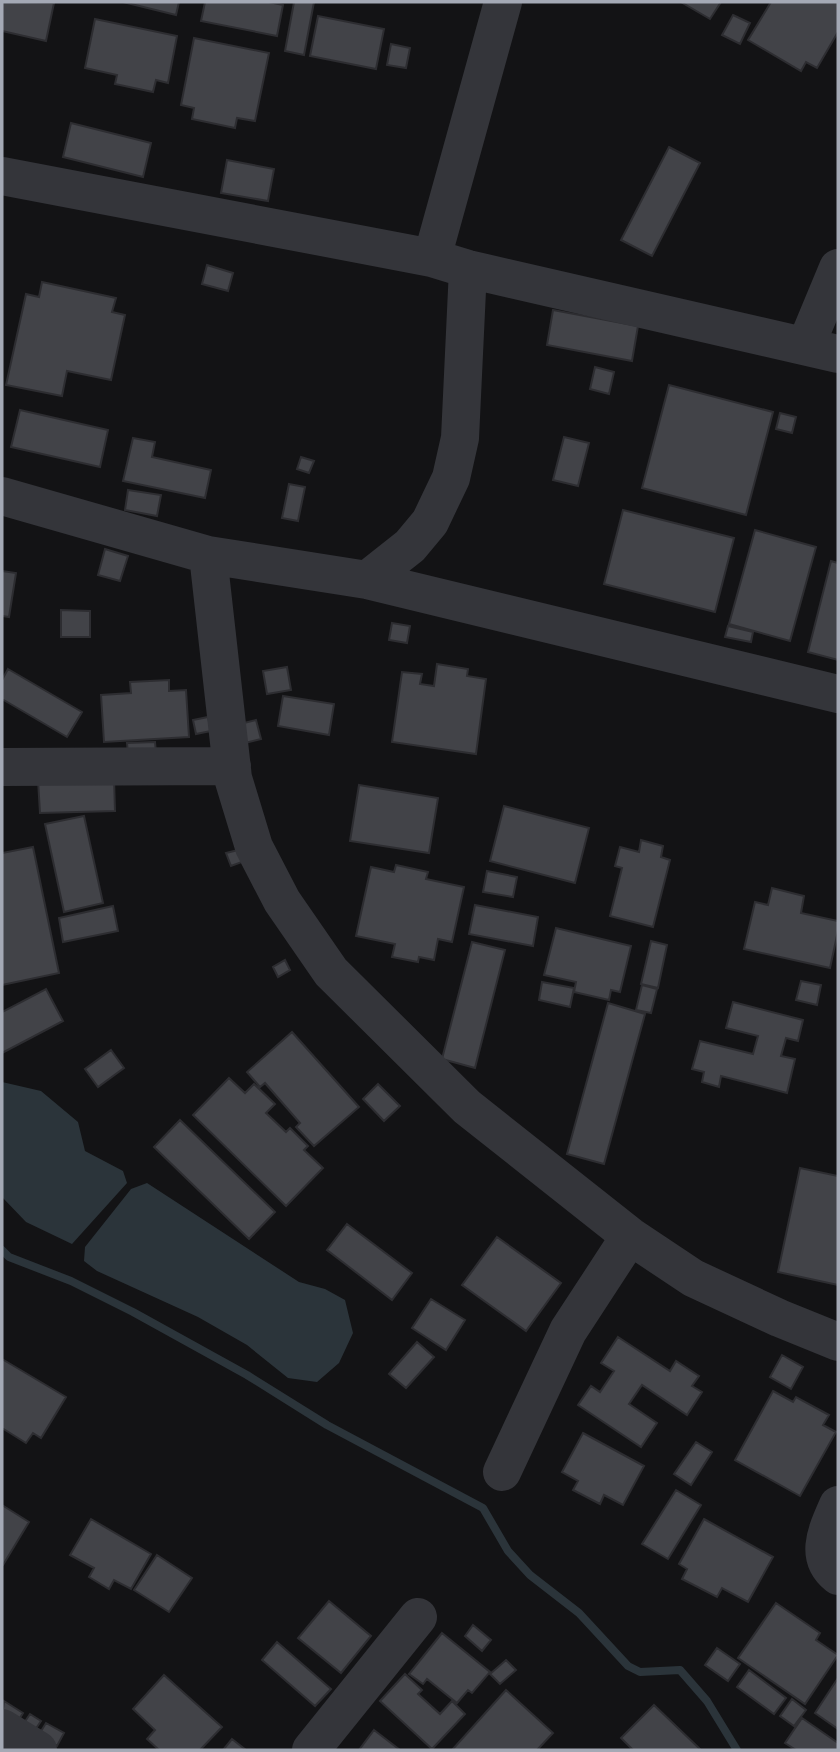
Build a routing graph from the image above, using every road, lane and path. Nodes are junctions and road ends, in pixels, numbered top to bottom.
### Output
1 (503, 2) edge
2 (2, 176) edge
3 (450, 264) junction
4 (838, 268) edge
5 (822, 350) edge
6 (2, 496) edge
7 (208, 555) junction
8 (367, 580) junction
9 (838, 695) edge
10 (232, 766) junction
11 (2, 767) edge
12 (630, 1236) junction
13 (838, 1342) edge
14 (502, 1472) dead end
15 (838, 1505) edge
16 (838, 1576) edge
17 (418, 1617) dead end
18 (2, 1728) edge
19 (38, 1750) edge
20 (311, 1750) edge

1 - 3 street
2 - 3 street
3 - 5 street
3 - 8 street
4 - 5 street
6 - 7 street
7 - 8 street
7 - 10 street
8 - 9 street
10 - 11 street
10 - 12 street
12 - 13 street
12 - 14 street
15 - 16 street
17 - 20 street
18 - 19 street

